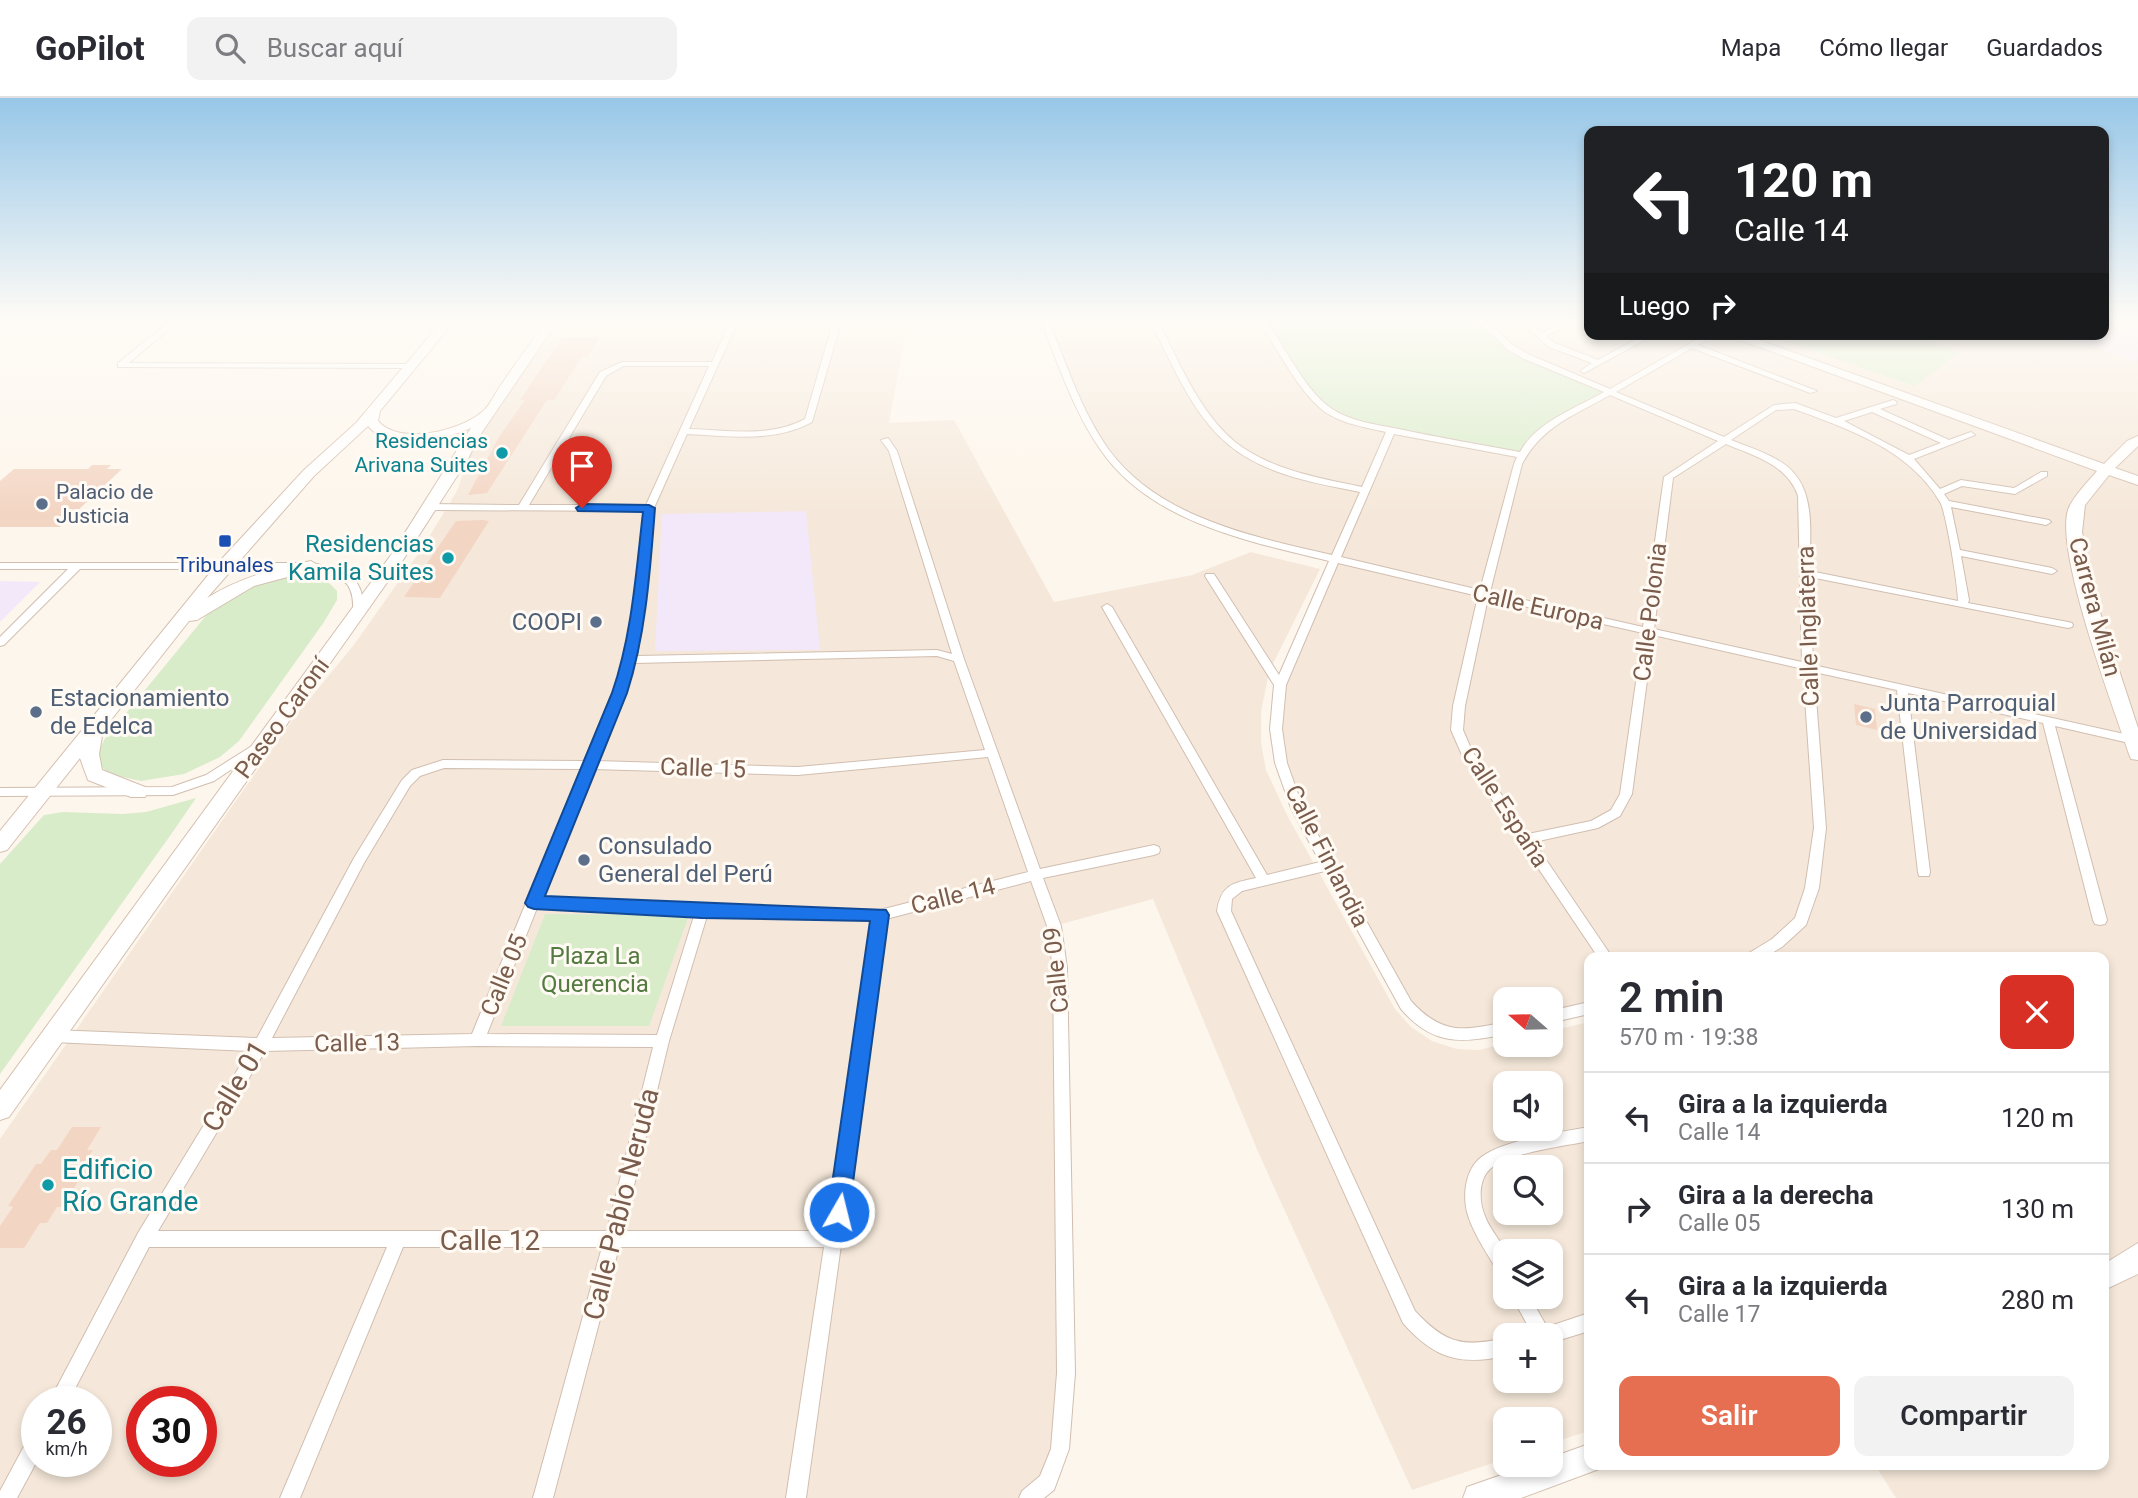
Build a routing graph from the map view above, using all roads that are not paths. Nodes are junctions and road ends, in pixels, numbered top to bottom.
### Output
1 (396, 384) edge
2 (508, 384) edge
3 (596, 384) edge
4 (706, 384) edge
5 (819, 384) edge
6 (1072, 384) edge
7 (1190, 384) edge
8 (1309, 384) edge
9 (1593, 384) edge
10 (1621, 384) edge
11 (1795, 384) edge
12 (1875, 384) edge
13 (1891, 384) edge
14 (1609, 391) junction
15 (1813, 391) dead end
16 (1893, 402) dead end
17 (1873, 409) junction
18 (374, 410) junction
19 (1811, 411) joint
20 (488, 413) junction
21 (1836, 421) junction
22 (1391, 430) junction
23 (686, 432) junction
24 (1971, 435) dead end
25 (885, 440) dead end
26 (1724, 440) junction
27 (2138, 440) edge
28 (1948, 443) junction
29 (1523, 454) junction
30 (1908, 458) junction
31 (2111, 466) junction
32 (2138, 470) edge
33 (2044, 474) dead end
34 (2138, 481) edge
35 (1365, 490) junction
36 (1938, 493) junction
37 (1946, 503) junction
38 (429, 507) junction
39 (522, 508) junction
40 (649, 508) junction
41 (2046, 522) dead end
42 (1955, 552) junction
43 (1335, 559) junction
44 (0, 566) edge
45 (77, 566) junction
46 (223, 566) junction
47 (311, 566) junction
48 (2052, 571) dead end
49 (1805, 573) junction
50 (1210, 576) dead end
51 (1484, 594) junction
52 (1962, 605) junction
53 (1107, 607) dead end
54 (358, 611) junction
55 (2068, 625) dead end
56 (1647, 631) junction
57 (169, 633) junction
58 (0, 643) edge
59 (959, 659) junction
60 (631, 660) junction
61 (1808, 667) junction
62 (1280, 685) junction
63 (1902, 688) junction
64 (98, 720) junction
65 (2048, 721) junction
66 (266, 739) junction
67 (2136, 745) edge
68 (992, 753) junction
69 (590, 765) junction
70 (416, 773) joint
71 (0, 792) edge
72 (44, 792) junction
73 (138, 792) junction
74 (1525, 839) junction
75 (0, 845) edge
76 (1154, 850) dead end
77 (1329, 865) junction
78 (1924, 872) dead end
79 (1037, 875) junction
80 (1264, 881) junction
81 (534, 903) junction
82 (702, 911) junction
83 (880, 915) junction
84 (2100, 920) dead end
85 (1602, 952) edge
86 (1762, 952) edge
87 (1584, 1008) edge
88 (1563, 1014) edge
89 (1493, 1031) edge
90 (52, 1036) junction
91 (477, 1040) junction
92 (662, 1041) junction
93 (261, 1045) junction
94 (0, 1109) edge
95 (1584, 1135) edge
96 (145, 1239) junction
97 (614, 1239) junction
98 (835, 1239) junction
99 (398, 1240) junction
100 (1493, 1246) edge
101 (2138, 1256) edge
102 (2109, 1275) edge
103 (1584, 1324) edge
104 (1563, 1330) edge
105 (1493, 1349) edge
106 (67, 1386) edge
107 (1584, 1461) edge
108 (21, 1472) edge
109 (7, 1498) edge
110 (290, 1498) edge
111 (543, 1498) edge
112 (796, 1498) edge
113 (1029, 1498) edge
114 (1478, 1498) edge

1 - 18 street
2 - 20 street, Paseo Caroní
3 - 39 street
4 - 23 street, Calle 05
5 - 23 street
6 - 43 street, Calle Europa
7 - 35 street
8 - 22 street
9 - 14 street, Calle Inglaterra
10 - 14 street, Calle España
11 - 15 street
12 - 31 street
13 - 31 street
14 - 26 street, Calle Inglaterra
14 - 29 street, Calle España
16 - 17 street
17 - 21 street
17 - 28 street
18 - 20 street
18 - 46 street
19 - 21 street
19 - 26 street, Calle Polonia
20 - 38 street, Paseo Caroní
21 - 30 street
22 - 29 street
22 - 35 street, Calle Finlandia
23 - 40 street, Calle 05
24 - 28 street
25 - 59 street, Calle 09
26 - 49 street, Calle Inglaterra
26 - 56 street, Calle Polonia
27 - 31 street, Carrera Milán
28 - 30 street
29 - 51 street, Calle España
30 - 36 street
31 - 32 street
31 - 34 street
31 - 67 street, Carrera Milán
33 - 36 street
35 - 43 street, Calle Finlandia
36 - 37 street
37 - 41 street
37 - 42 street
38 - 39 street
38 - 54 street, Paseo Caroní
39 - 40 street
40 - 60 street, Calle 05
42 - 48 street
42 - 52 street
43 - 51 street, Calle Europa
43 - 62 street, Calle Finlandia
44 - 45 street
45 - 46 street
45 - 58 street
46 - 47 street
46 - 57 street
47 - 54 street
47 - 57 street
49 - 52 street
49 - 61 street, Calle Inglaterra
50 - 62 street
51 - 56 street, Calle Europa
51 - 74 street, Calle España
52 - 55 street
53 - 80 street
54 - 66 street, Paseo Caroní
56 - 61 street, Calle Europa
56 - 74 street, Calle Polonia
57 - 64 street
59 - 60 street
59 - 68 street, Calle 09
60 - 69 street, Calle 05
61 - 63 street, Calle Europa
61 - 86 street, Calle Inglaterra
62 - 77 street, Calle Finlandia
63 - 65 street, Calle Europa
63 - 78 street
64 - 72 street
64 - 73 street
65 - 67 street, Calle Europa
65 - 84 street
66 - 73 street
66 - 90 street, Paseo Caroní
68 - 69 street, Calle 15
68 - 79 street, Calle 09
69 - 70 street, Calle 15
69 - 81 street, Calle 05
70 - 93 street, Calle 01
71 - 72 street
72 - 73 street
72 - 75 street
74 - 85 street, Calle España
76 - 79 street, Calle 14
77 - 80 street
77 - 89 street, Calle Finlandia
79 - 83 street, Calle 14
79 - 113 street, Calle 09
80 - 105 street
81 - 82 street, Calle 14
81 - 91 street, Calle 05
82 - 83 street, Calle 14
82 - 92 street, Calle Pablo Neruda
83 - 98 street
87 - 88 street
90 - 93 street, Calle 13
90 - 94 street, Paseo Caroní
91 - 92 street, Calle 13
91 - 93 street, Calle 13
92 - 97 street, Calle Pablo Neruda
93 - 96 street, Calle 01
95 - 100 street
96 - 99 street, Calle 12
96 - 106 street, Calle 01
97 - 98 street, Calle 12
97 - 99 street, Calle 12
97 - 111 street, Calle Pablo Neruda
98 - 112 street
99 - 110 street
101 - 102 street
103 - 104 street
107 - 114 street
108 - 109 street

